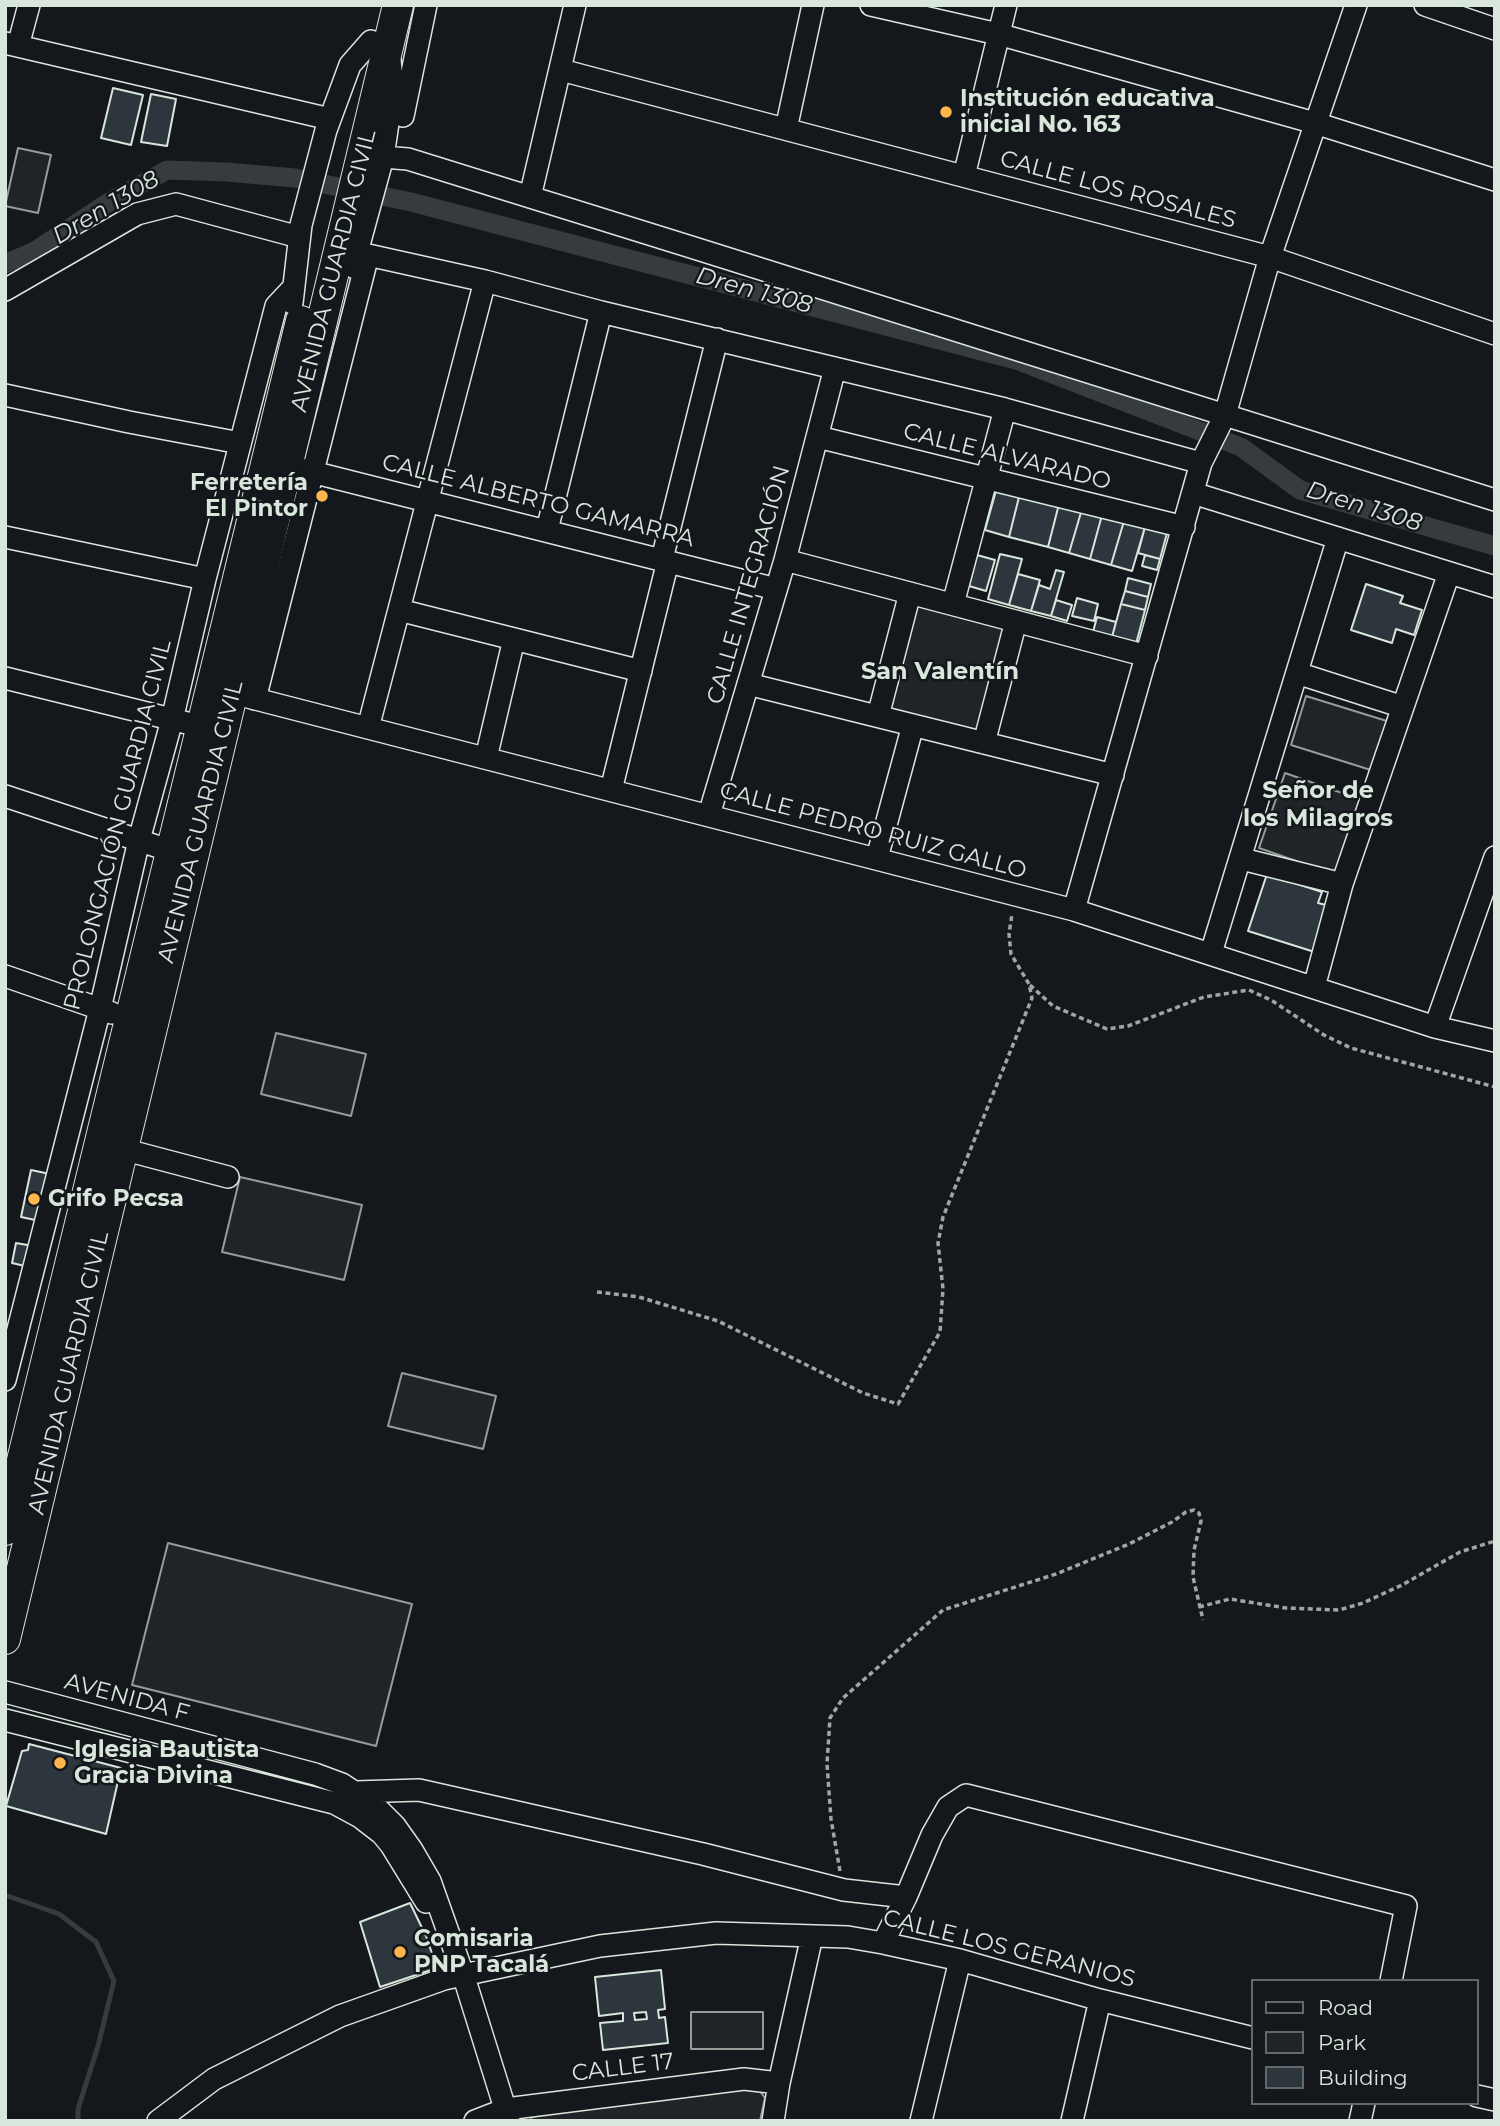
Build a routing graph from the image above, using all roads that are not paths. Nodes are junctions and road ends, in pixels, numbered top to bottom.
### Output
1 (29, 5) edge
2 (380, 5) edge
3 (398, 5) edge
4 (426, 5) edge
5 (575, 5) edge
6 (813, 5) edge
7 (871, 5) edge
8 (1006, 5) edge
9 (1356, 5) edge
10 (1425, 5) edge
11 (1495, 29) edge
12 (998, 34) junction
13 (380, 44) junction
14 (12, 45) edge
15 (561, 70) junction
16 (330, 119) junction
17 (1315, 123) junction
18 (786, 129) junction
19 (364, 157) junction
20 (964, 176) junction
21 (1495, 180) edge
22 (530, 197) junction
23 (326, 233) junction
24 (1270, 257) junction
25 (485, 281) junction
26 (292, 289) junction
27 (5, 290) edge
28 (601, 312) junction
29 (1495, 334) edge
30 (717, 339) junction
31 (302, 359) junction
32 (835, 368) junction
33 (5, 395) edge
34 (1005, 409) junction
35 (1225, 415) junction
36 (818, 437) junction
37 (240, 443) junction
38 (1201, 463) junction
39 (300, 469) junction
40 (986, 479) junction
41 (1193, 493) junction
42 (427, 500) junction
43 (1495, 500) edge
44 (1184, 527) junction
45 (547, 530) junction
46 (5, 537) edge
47 (1338, 538) junction
48 (665, 560) junction
49 (785, 560) junction
50 (1449, 573) junction
51 (205, 579) junction
52 (1495, 587) edge
53 (776, 589) junction
54 (910, 593) junction
55 (953, 604) junction
56 (399, 610) junction
57 (1016, 621) junction
58 (514, 639) junction
59 (1147, 656) junction
60 (641, 670) junction
61 (1297, 673) junction
62 (5, 678) edge
63 (748, 684) junction
64 (244, 696) junction
65 (1403, 706) junction
66 (878, 716) junction
67 (172, 720) junction
68 (913, 725) junction
69 (201, 727) junction
70 (368, 728) junction
71 (984, 743) junction
72 (486, 758) junction
73 (1113, 775) junction
74 (611, 790) junction
75 (5, 796) edge
76 (709, 815) junction
77 (139, 840) junction
78 (171, 851) junction
79 (1495, 857) edge
80 (877, 858) junction
81 (1242, 859) junction
82 (1342, 884) junction
83 (1074, 910) junction
84 (1211, 953) junction
85 (5, 976) edge
86 (1314, 987) junction
87 (100, 1009) junction
88 (130, 1020) junction
89 (1435, 1027) junction
90 (1495, 1041) edge
91 (112, 1144) junction
92 (63, 1154) junction
93 (228, 1177) dead end
94 (53, 1333) junction
95 (15, 1342) junction
96 (5, 1380) edge
97 (5, 1530) edge
98 (5, 1639) edge
99 (5, 1692) edge
100 (5, 1720) edge
101 (349, 1799) junction
102 (906, 1897) junction
103 (812, 1936) junction
104 (883, 1943) junction
105 (960, 1960) junction
106 (462, 1971) junction
107 (1391, 1979) edge
108 (1100, 2000) junction
109 (1252, 2038) edge
110 (779, 2083) junction
111 (508, 2115) edge
112 (158, 2121) edge
113 (475, 2121) edge
114 (773, 2121) edge
115 (921, 2121) edge
116 (1072, 2121) edge

1 - 14 street
2 - 13 highway, AVENIDA GUARDIA CIVIL
3 - 13 highway, AVENIDA GUARDIA CIVIL
4 - 19 street
5 - 15 street
6 - 18 street
7 - 12 street
8 - 12 street
9 - 17 street
10 - 11 street
12 - 17 street
12 - 20 street
13 - 16 street
13 - 19 highway, AVENIDA GUARDIA CIVIL
13 - 19 street
14 - 16 street
15 - 18 street, CALLE LOS ROSALES
15 - 22 street
16 - 19 street
17 - 21 street
17 - 24 street
18 - 20 street, CALLE LOS ROSALES
19 - 22 street
19 - 23 highway, AVENIDA GUARDIA CIVIL
19 - 23 street
20 - 24 street, CALLE LOS ROSALES
22 - 35 street
23 - 26 street
23 - 27 street
23 - 31 highway, AVENIDA GUARDIA CIVIL
23 - 31 street
24 - 29 street, CALLE LOS ROSALES
24 - 35 street
25 - 28 street
25 - 39 street
25 - 42 street
26 - 31 street
26 - 37 street, PROLONGACIÓN GUARDIA CIVIL
28 - 30 street
28 - 45 street
30 - 32 street
30 - 48 street
31 - 39 highway, AVENIDA GUARDIA CIVIL
31 - 69 highway, AVENIDA GUARDIA CIVIL
32 - 34 street
32 - 36 street, CALLE INTEGRACIÓN
33 - 37 street
34 - 38 street
34 - 40 street
35 - 38 street
35 - 43 street
36 - 40 street, CALLE ALVARADO
36 - 49 street, CALLE INTEGRACIÓN
37 - 51 street, PROLONGACIÓN GUARDIA CIVIL
38 - 41 street
39 - 42 street, CALLE ALBERTO GAMARRA
39 - 64 highway, AVENIDA GUARDIA CIVIL
40 - 44 street, CALLE ALVARADO
40 - 55 street
41 - 44 street
41 - 47 street
42 - 45 street, CALLE ALBERTO GAMARRA
42 - 56 street
44 - 59 street
45 - 48 street, CALLE ALBERTO GAMARRA
46 - 51 street
47 - 50 street
47 - 61 street
48 - 53 street, CALLE ALBERTO GAMARRA
48 - 60 street
49 - 53 street, CALLE INTEGRACIÓN
49 - 54 street
50 - 52 street
50 - 65 street
51 - 67 street, PROLONGACIÓN GUARDIA CIVIL
53 - 63 street, CALLE INTEGRACIÓN
54 - 55 street
54 - 66 street
55 - 57 street
56 - 58 street
56 - 70 street
57 - 59 street
57 - 71 street
58 - 60 street
58 - 72 street
59 - 73 street
60 - 74 street
61 - 65 street
61 - 81 street
62 - 67 street
63 - 66 street
63 - 76 street, CALLE INTEGRACIÓN
64 - 70 street, CALLE PEDRO RUIZ GALLO
64 - 91 highway, AVENIDA GUARDIA CIVIL
65 - 82 street
66 - 68 street
67 - 69 street
67 - 77 street, PROLONGACIÓN GUARDIA CIVIL
68 - 71 street
68 - 80 street
69 - 78 highway, AVENIDA GUARDIA CIVIL
70 - 72 street, CALLE PEDRO RUIZ GALLO
71 - 73 street
72 - 74 street, CALLE PEDRO RUIZ GALLO
73 - 83 street
74 - 76 street, CALLE PEDRO RUIZ GALLO
75 - 77 street
76 - 80 street, CALLE PEDRO RUIZ GALLO
77 - 78 street
77 - 87 street, PROLONGACIÓN GUARDIA CIVIL
78 - 88 highway, AVENIDA GUARDIA CIVIL
79 - 89 street
80 - 83 street, CALLE PEDRO RUIZ GALLO
81 - 82 street
81 - 84 street
82 - 86 street
83 - 84 street, CALLE PEDRO RUIZ GALLO
84 - 86 street, CALLE PEDRO RUIZ GALLO
85 - 87 street
86 - 89 street, CALLE PEDRO RUIZ GALLO
87 - 88 street
87 - 92 street, PROLONGACIÓN GUARDIA CIVIL
88 - 91 highway, AVENIDA GUARDIA CIVIL
89 - 90 street, CALLE PEDRO RUIZ GALLO
91 - 92 street
91 - 93 street
91 - 94 highway, AVENIDA GUARDIA CIVIL
91 - 98 highway, AVENIDA GUARDIA CIVIL
92 - 95 street, PROLONGACIÓN GUARDIA CIVIL
94 - 95 street
94 - 97 highway, AVENIDA GUARDIA CIVIL
95 - 96 street, PROLONGACIÓN GUARDIA CIVIL
99 - 101 street, AVENIDA F
100 - 101 street, AVENIDA F
101 - 102 street
101 - 106 street, AVENIDA F
102 - 104 street
102 - 107 street
103 - 104 street, CALLE LOS GERANIOS
103 - 106 street, CALLE LOS GERANIOS
103 - 110 street
104 - 105 street, CALLE LOS GERANIOS
105 - 108 street, CALLE LOS GERANIOS
105 - 115 street
106 - 111 street, AVENIDA F
106 - 112 street, CALLE LOS GERANIOS
108 - 109 street, CALLE LOS GERANIOS
108 - 116 street
110 - 111 street, CALLE 17
110 - 114 street
111 - 113 street, CALLE 17

